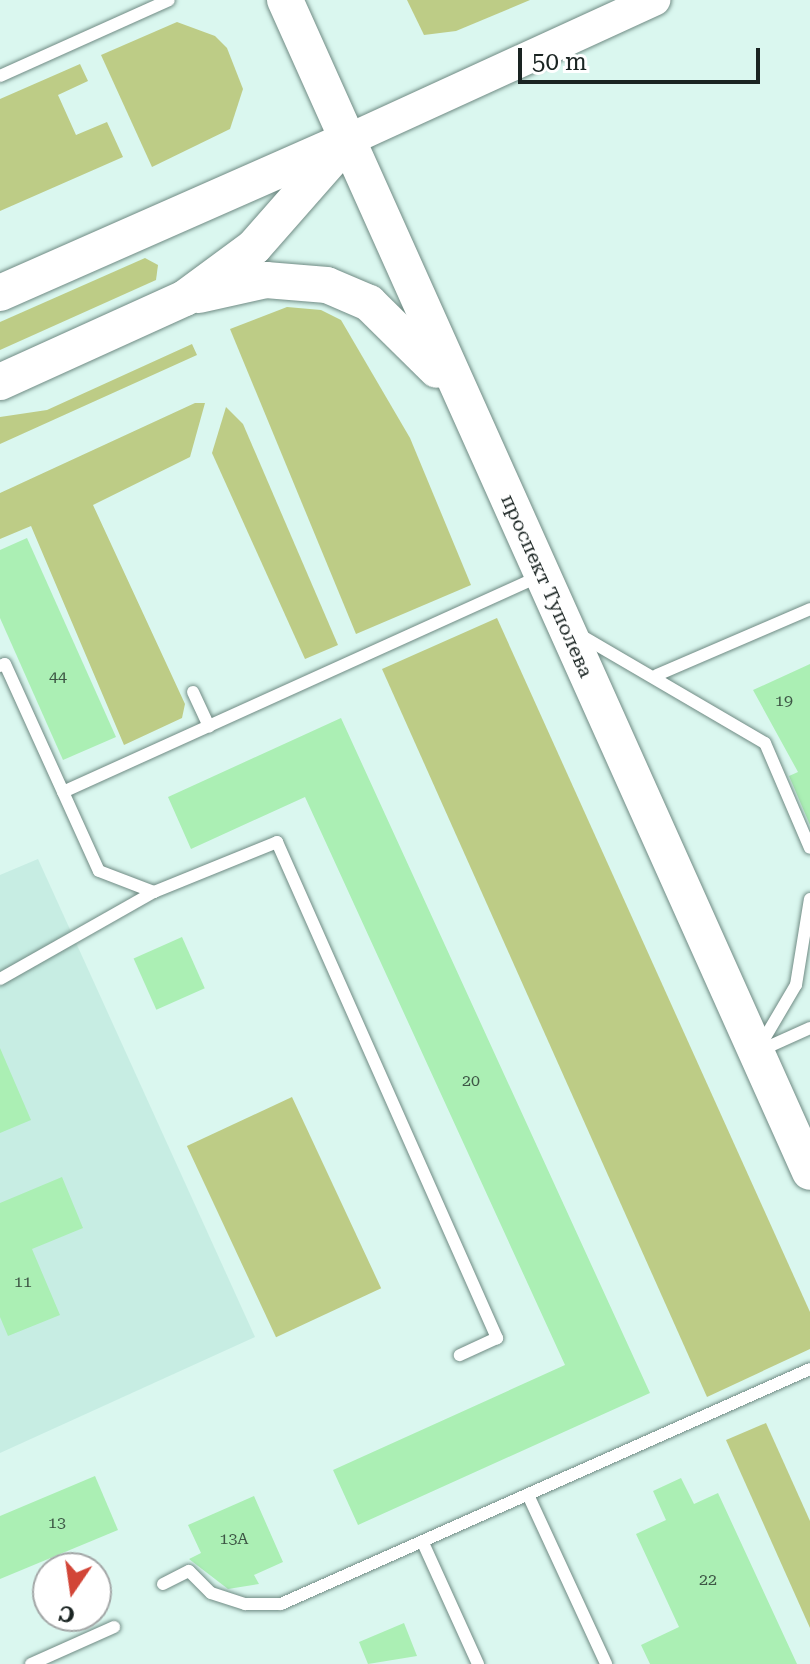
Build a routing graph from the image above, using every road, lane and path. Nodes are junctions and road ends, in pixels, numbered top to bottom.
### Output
1 (169, 0) edge
2 (285, 0) edge
3 (654, 0) edge
4 (0, 76) edge
5 (348, 140) junction
6 (0, 293) edge
7 (185, 298) junction
8 (0, 382) edge
9 (462, 401) junction
10 (543, 575) junction
11 (809, 606) edge
12 (566, 627) junction
13 (0, 666) edge
14 (657, 675) junction
15 (193, 692) dead end
16 (209, 726) junction
17 (63, 792) junction
18 (810, 848) edge
19 (154, 892) junction
20 (810, 899) edge
21 (0, 979) edge
22 (810, 1028) edge
23 (756, 1052) junction
24 (810, 1172) edge
25 (460, 1355) dead end
26 (810, 1369) edge
27 (529, 1497) junction
28 (424, 1545) junction
29 (163, 1584) dead end
30 (114, 1627) dead end
31 (31, 1664) edge
32 (478, 1664) edge
33 (606, 1664) edge

1 - 4 lane
2 - 5 main road, проспект Туполева
3 - 5 street
5 - 6 main road
5 - 7 main road
5 - 9 main road, проспект Туполева
7 - 8 main road
7 - 9 main road
9 - 10 main road, проспект Туполева
10 - 12 main road, проспект Туполева
10 - 16 lane
11 - 14 lane
12 - 14 lane
12 - 23 main road, проспект Туполева
13 - 17 lane
14 - 18 lane
15 - 16 lane
16 - 17 lane
17 - 19 lane
19 - 21 lane
19 - 25 lane
20 - 23 lane
22 - 23 lane
23 - 24 main road, проспект Туполева
26 - 27 lane
27 - 28 lane
27 - 33 lane
28 - 29 lane
28 - 32 lane
30 - 31 lane

